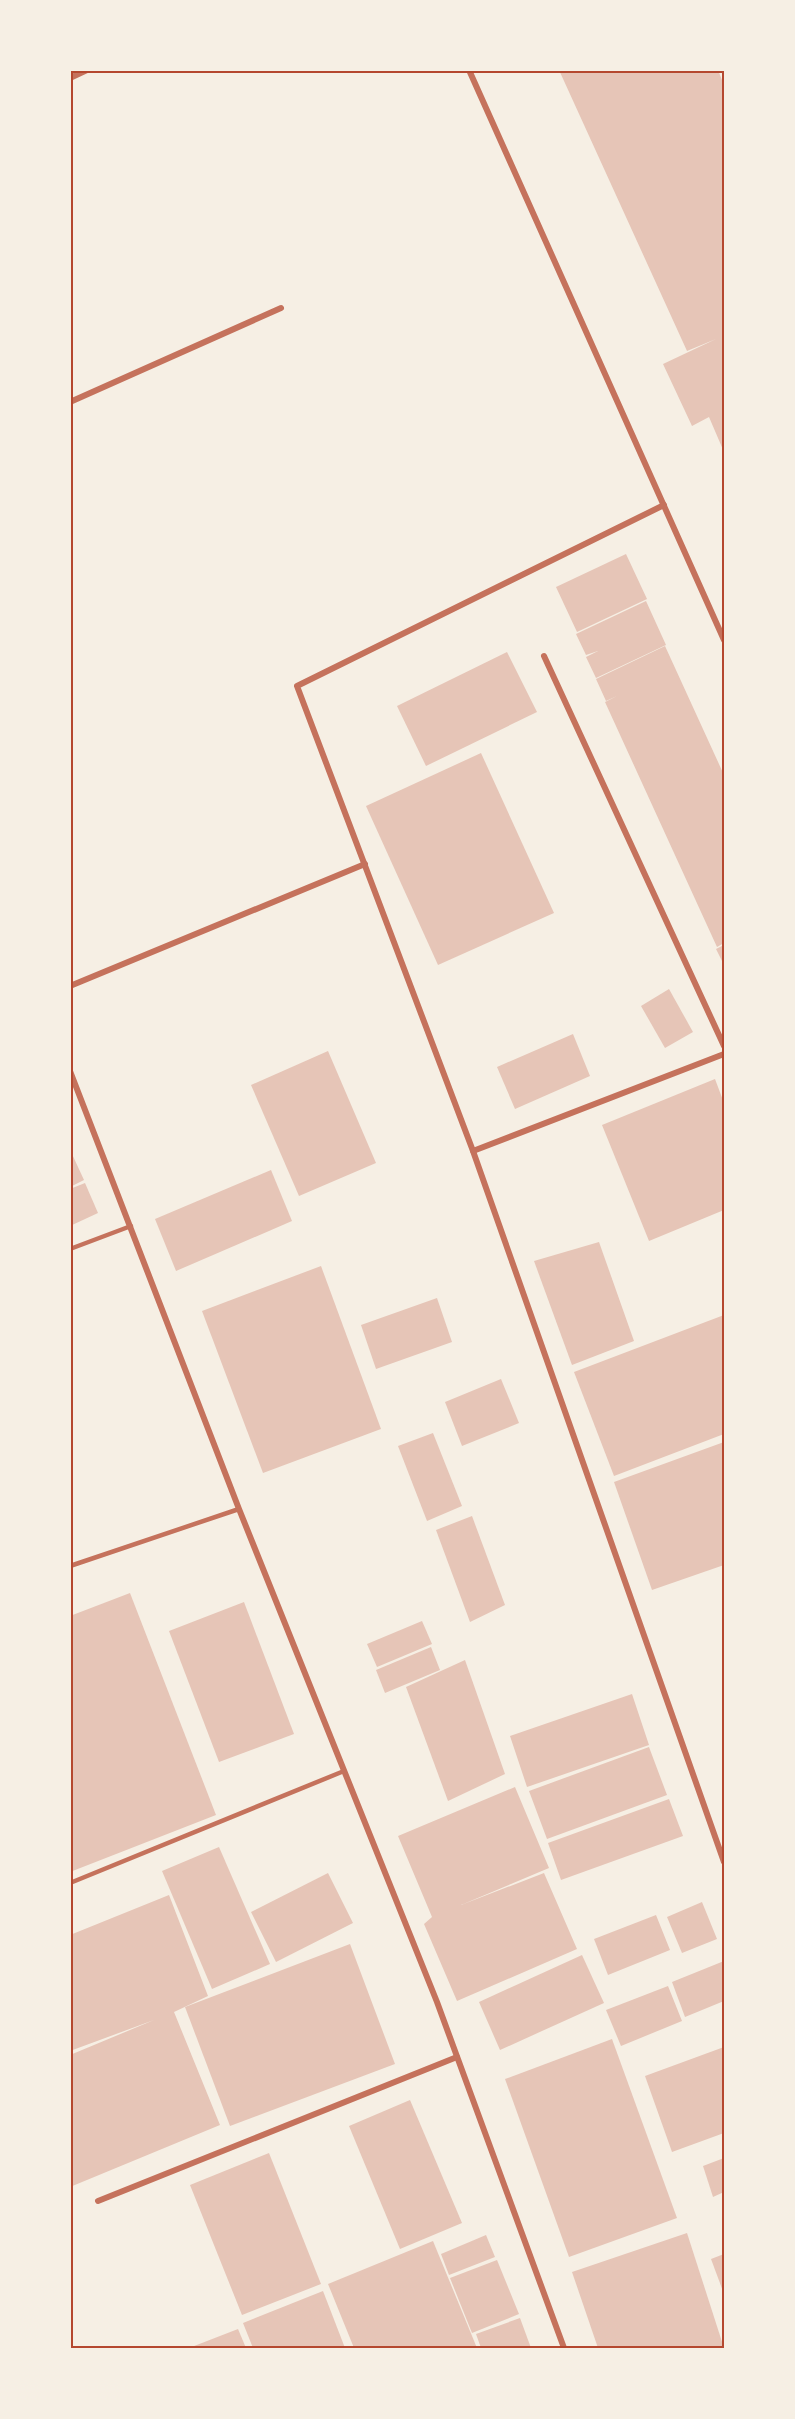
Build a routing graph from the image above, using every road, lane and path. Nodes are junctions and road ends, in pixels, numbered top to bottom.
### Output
1 (87, 70) edge
2 (469, 70) edge
3 (70, 78) edge
4 (281, 308) dead end
5 (70, 402) edge
6 (664, 505) junction
7 (724, 639) edge
8 (544, 656) dead end
9 (365, 864) junction
10 (70, 986) edge
11 (724, 1046) edge
12 (724, 1054) edge
13 (70, 1071) edge
14 (473, 1151) junction
15 (131, 1226) junction
16 (70, 1249) edge
17 (239, 1509) junction
18 (70, 1566) edge
19 (344, 1771) junction
20 (724, 1862) edge
21 (70, 1883) edge
22 (457, 2057) junction
23 (98, 2201) dead end
24 (564, 2349) edge

1 - 3 street
2 - 6 street
4 - 5 street
6 - 7 street
6 - 9 street
8 - 11 street
9 - 10 street
9 - 14 street
12 - 14 street
13 - 15 street
14 - 20 street
15 - 16 lane
15 - 17 street
17 - 18 lane
17 - 19 street
19 - 21 lane
19 - 22 street
22 - 23 street
22 - 24 street

